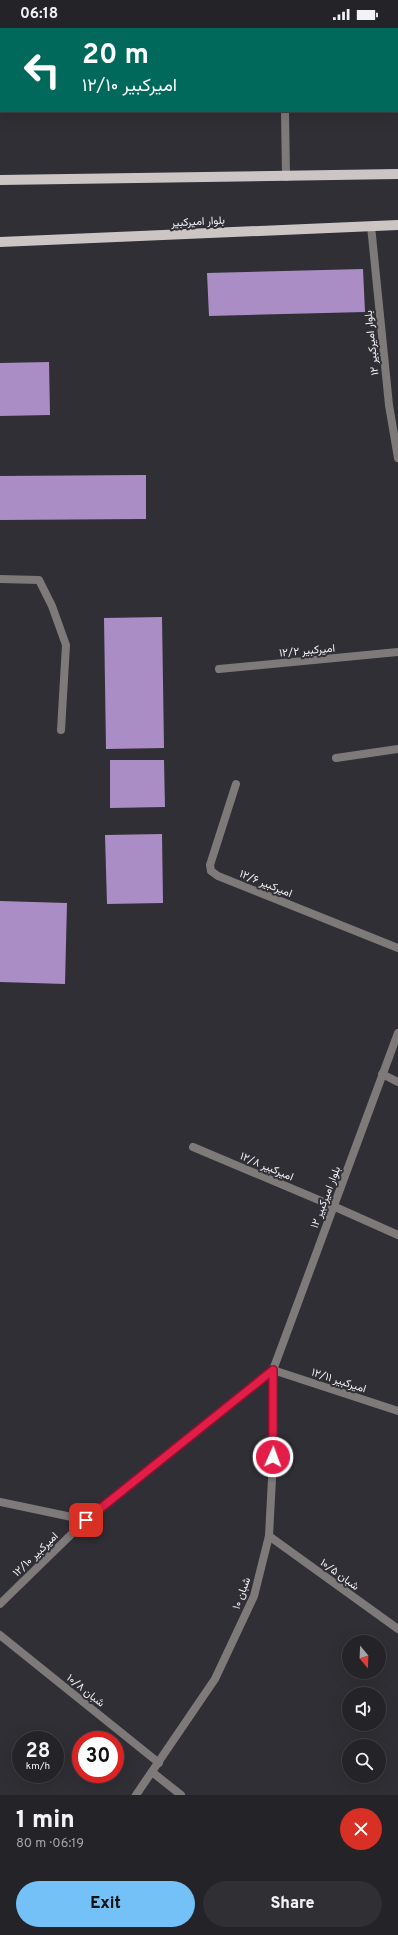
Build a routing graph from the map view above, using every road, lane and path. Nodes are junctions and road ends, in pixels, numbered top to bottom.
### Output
1 (285, 112) edge
2 (398, 174) edge
3 (286, 177) junction
4 (0, 180) edge
5 (398, 225) edge
6 (371, 226) junction
7 (0, 242) edge
8 (388, 405) junction
9 (398, 406) edge
10 (398, 458) edge
11 (0, 579) edge
12 (398, 652) edge
13 (219, 669) dead end
14 (61, 730) dead end
15 (398, 749) edge
16 (336, 758) dead end
17 (236, 784) dead end
18 (398, 948) edge
19 (398, 1033) edge
20 (382, 1074) junction
21 (398, 1082) edge
22 (193, 1148) dead end
23 (333, 1206) junction
24 (398, 1235) edge
25 (273, 1370) junction
26 (398, 1411) edge
27 (0, 1502) edge
28 (86, 1520) junction
29 (269, 1536) junction
30 (0, 1604) edge
31 (398, 1629) edge
32 (0, 1635) edge
33 (159, 1763) junction
34 (152, 1772) junction
35 (136, 1795) edge
36 (181, 1795) edge

1 - 3 street
2 - 3 main road
3 - 4 main road
5 - 6 main road, بلوار امیرکبیر
6 - 7 main road, بلوار امیرکبیر
6 - 8 street, ۱۲ بلوار امیرکبیر
8 - 9 street
8 - 10 street, ۱۲ بلوار امیرکبیر
11 - 14 street
12 - 13 street, ۱۲/۲ امیرکبیر
15 - 16 street
17 - 18 street, ۱۲/۶ امیرکبیر
19 - 20 street, ۱۲ بلوار امیرکبیر
20 - 21 street
20 - 23 street, ۱۲ بلوار امیرکبیر
22 - 23 street, ۱۲/۸ امیرکبیر
23 - 24 street, ۱۲/۸ امیرکبیر
23 - 25 street, ۱۲ بلوار امیرکبیر
25 - 26 street, ۱۲/۱۱ امیرکبیر
25 - 28 street, ۱۲/۱۰ امیرکبیر
25 - 29 street, ۱۰ شبان
27 - 28 street
28 - 30 street, ۱۲/۱۰ امیرکبیر
29 - 31 street, ۱۰/۵ شبان
29 - 33 street, ۱۰ شبان
32 - 33 street, ۱۰/۸ شبان
33 - 34 street, ۱۰ شبان
34 - 35 street, ۱۰ شبان
34 - 36 street

